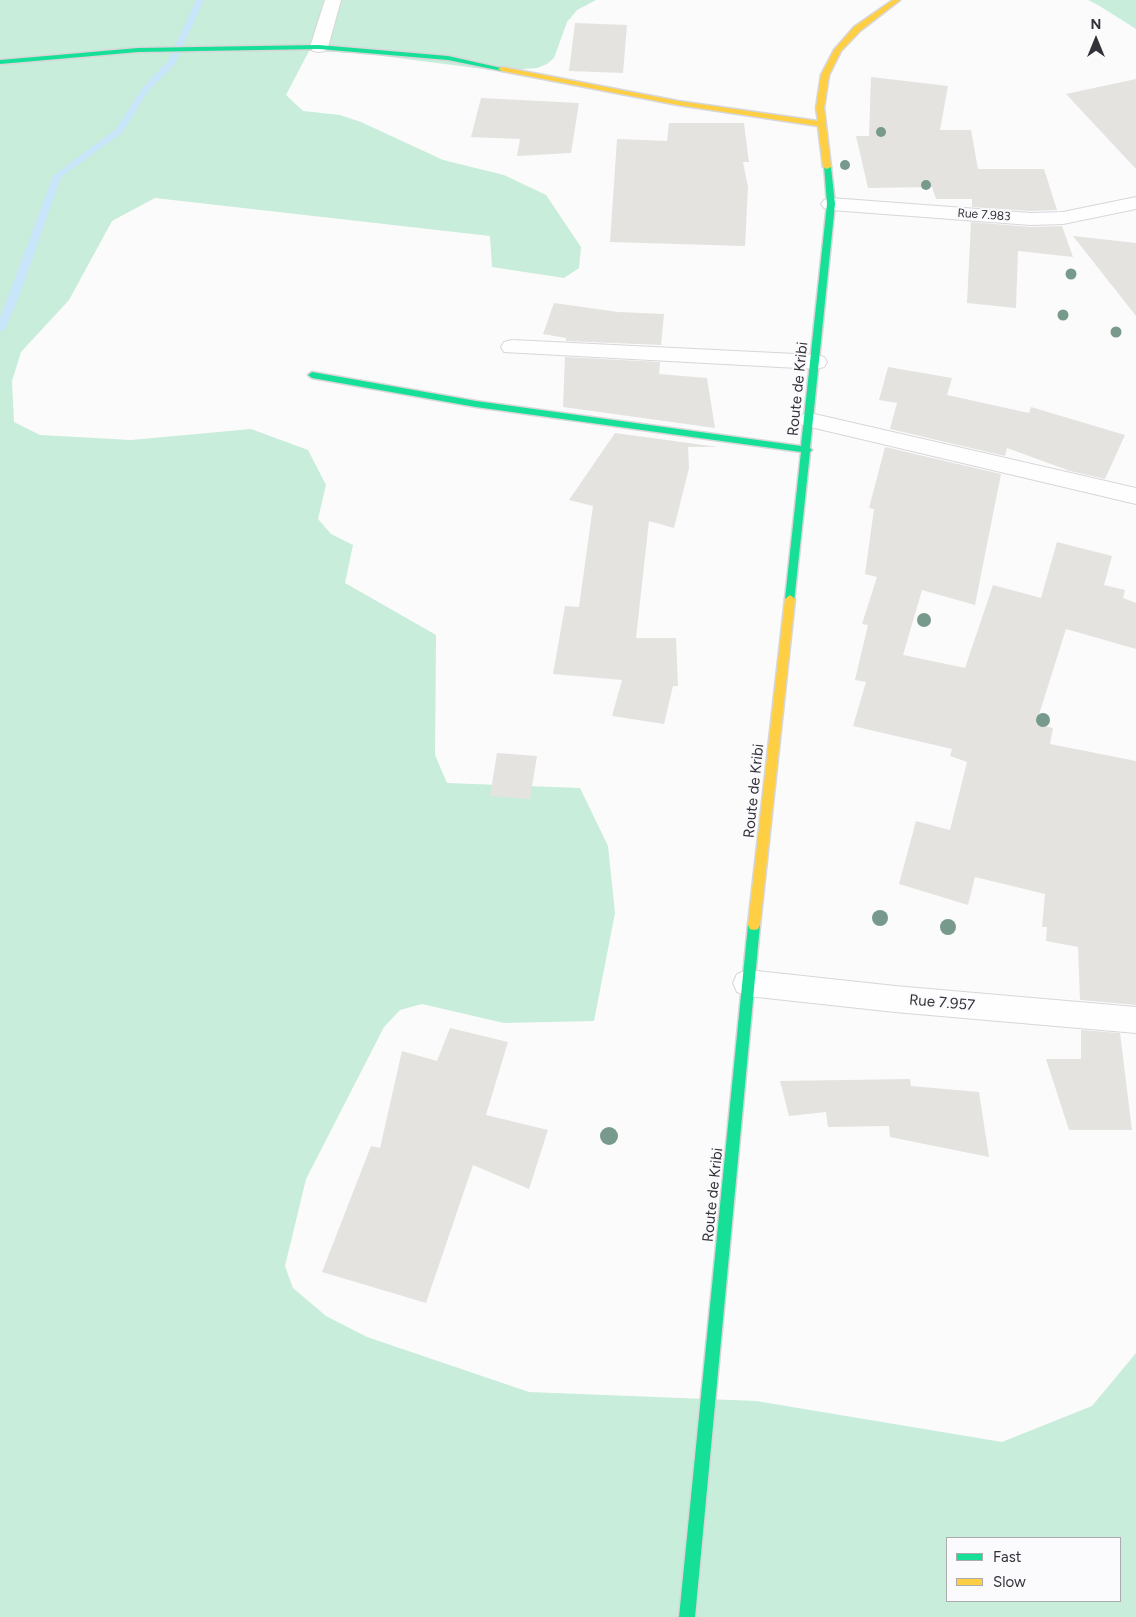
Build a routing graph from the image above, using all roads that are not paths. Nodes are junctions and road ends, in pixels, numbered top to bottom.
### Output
1 (333, 0) edge
2 (897, 0) edge
3 (319, 47) junction
4 (0, 62) edge
5 (822, 124) junction
6 (1136, 203) edge
7 (831, 204) junction
8 (512, 347) dead end
9 (816, 362) junction
10 (312, 375) dead end
11 (810, 420) junction
12 (807, 450) junction
13 (1136, 496) edge
14 (748, 983) junction
15 (1136, 1020) edge
16 (687, 1617) edge

1 - 3 street
2 - 5 main road, Route de Kribi
3 - 4 main road
3 - 5 main road
5 - 7 main road, Route de Kribi
6 - 7 street, Rue 7.983
7 - 9 main road, Route de Kribi
8 - 9 street
9 - 11 main road, Route de Kribi
10 - 12 main road
11 - 12 main road, Route de Kribi
11 - 13 street
12 - 14 main road, Route de Kribi
14 - 15 street, Rue 7.957
14 - 16 main road, Route de Kribi

